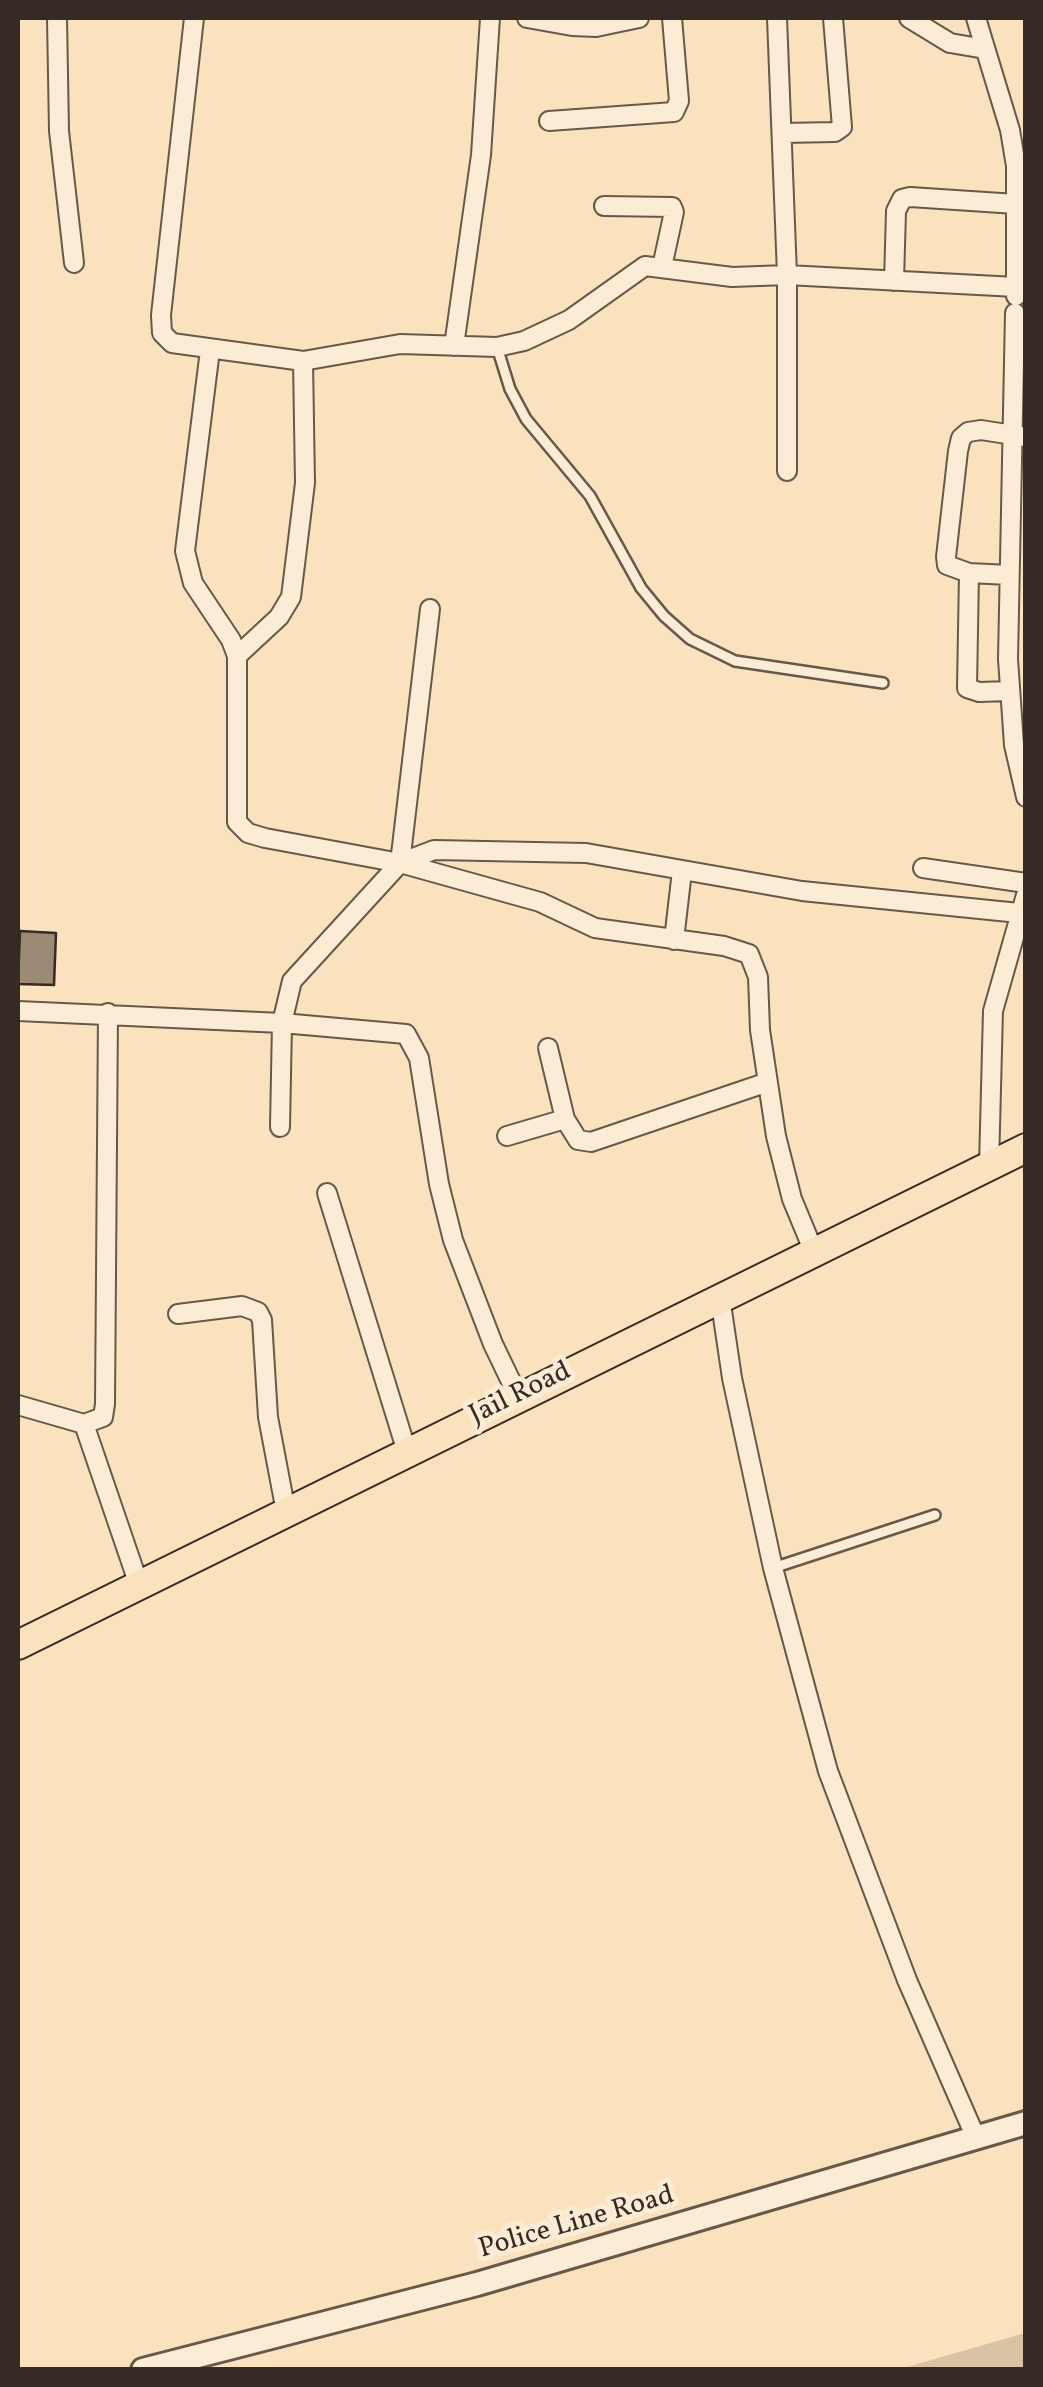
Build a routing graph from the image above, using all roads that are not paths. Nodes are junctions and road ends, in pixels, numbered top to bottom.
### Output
1 (58, 18) edge
2 (194, 18) edge
3 (490, 18) edge
4 (527, 18) edge
5 (640, 18) edge
6 (672, 18) edge
7 (776, 18) edge
8 (833, 18) edge
9 (909, 18) edge
10 (976, 18) edge
11 (985, 49) junction
12 (549, 122) dead end
13 (783, 134) junction
14 (1020, 196) edge
15 (604, 206) dead end
16 (74, 263) dead end
17 (662, 266) junction
18 (787, 276) junction
19 (894, 281) junction
20 (1016, 288) junction
21 (1020, 314) edge
22 (454, 346) junction
23 (496, 347) junction
24 (210, 350) junction
25 (303, 361) junction
26 (1020, 436) edge
27 (788, 470) dead end
28 (1018, 546) edge
29 (969, 573) junction
30 (1009, 574) junction
31 (430, 609) dead end
32 (238, 656) junction
33 (883, 682) dead end
34 (1009, 691) junction
35 (1019, 734) edge
36 (1026, 797) edge
37 (400, 863) junction
38 (923, 868) dead end
39 (682, 871) junction
40 (1026, 883) edge
41 (1022, 904) edge
42 (674, 940) junction
43 (18, 1011) edge
44 (108, 1013) junction
45 (282, 1023) junction
46 (548, 1048) dead end
47 (768, 1082) junction
48 (566, 1119) junction
49 (280, 1128) dead end
50 (506, 1136) dead end
51 (1026, 1148) edge
52 (989, 1166) junction
53 (327, 1193) dead end
54 (814, 1252) junction
55 (720, 1297) junction
56 (178, 1314) dead end
57 (518, 1396) junction
58 (18, 1406) edge
59 (84, 1424) junction
60 (407, 1452) junction
61 (286, 1512) junction
62 (935, 1515) dead end
63 (773, 1568) junction
64 (139, 1585) junction
65 (18, 1645) edge
66 (1026, 2123) edge
67 (976, 2138) junction
68 (143, 2370) edge

1 - 16 street
2 - 24 street
3 - 22 street
4 - 5 street
6 - 12 street
7 - 13 street
8 - 13 street
9 - 11 street
10 - 11 street
11 - 14 street
13 - 18 street
14 - 19 street
14 - 20 street
15 - 17 street
17 - 18 street
17 - 23 street
18 - 19 street
18 - 27 street
19 - 20 street
20 - 21 street
21 - 26 street
22 - 23 street
22 - 25 street
23 - 33 lane
24 - 25 street
24 - 32 street
25 - 32 street
26 - 28 street
26 - 29 street
28 - 30 street
29 - 30 street
29 - 34 street
30 - 34 street
31 - 37 street
32 - 37 street
34 - 35 street
35 - 36 street
37 - 39 street
37 - 42 street
37 - 45 street
38 - 40 street
39 - 41 street
39 - 42 street
41 - 52 street
42 - 47 street
43 - 44 street
44 - 45 street
44 - 59 street
45 - 49 street
45 - 57 street
46 - 48 street
47 - 48 street
47 - 54 street
48 - 50 street
51 - 52 main road, Jail Road
52 - 54 main road, Jail Road
53 - 60 street
54 - 55 main road, Jail Road
55 - 57 main road, Jail Road
55 - 63 street
56 - 61 street
57 - 60 main road, Jail Road
58 - 59 street
59 - 64 street
60 - 61 main road, Jail Road
61 - 64 main road, Jail Road
62 - 63 lane
63 - 67 street
64 - 65 main road, Jail Road
66 - 67 street, Police Line Road
67 - 68 street, Police Line Road

